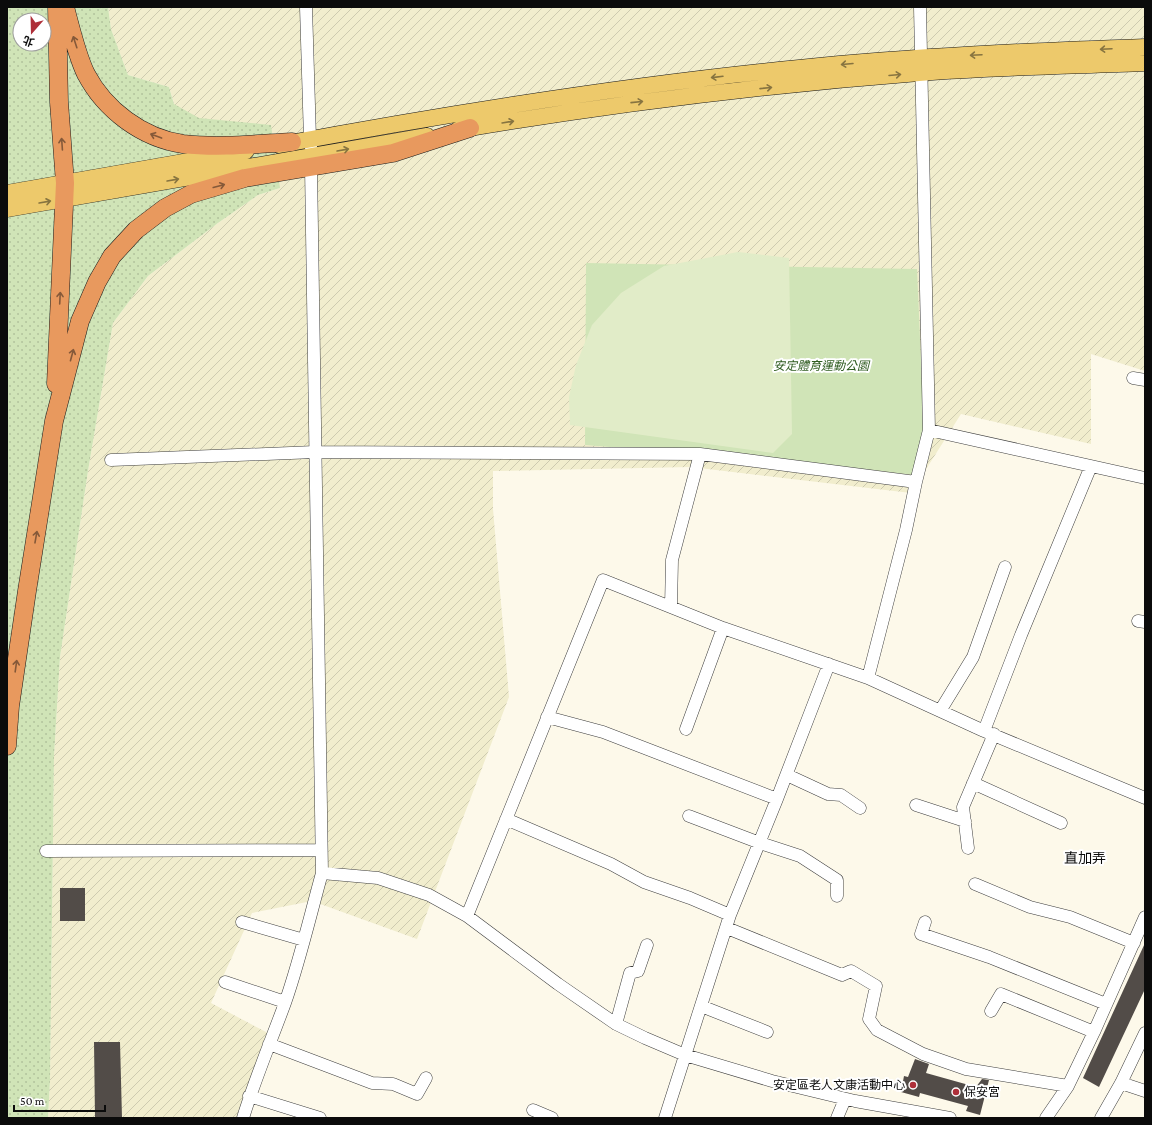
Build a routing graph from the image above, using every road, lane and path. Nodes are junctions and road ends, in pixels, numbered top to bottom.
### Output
1 (57, 7) edge
2 (65, 7) edge
3 (306, 7) edge
4 (920, 7) edge
5 (1145, 47) edge
6 (1145, 63) edge
7 (921, 65) junction
8 (470, 128) joint
9 (310, 139) junction
10 (292, 142) junction
11 (312, 162) junction
12 (65, 191) junction
13 (7, 193) edge
14 (7, 209) edge
15 (54, 421) junction
16 (929, 430) junction
17 (315, 452) junction
18 (700, 454) junction
19 (112, 460) dead end
20 (1091, 466) junction
21 (1145, 478) edge
22 (916, 482) junction
23 (1005, 567) dead end
24 (671, 607) junction
25 (723, 628) junction
26 (829, 664) junction
27 (868, 678) junction
28 (940, 711) junction
29 (547, 717) junction
30 (686, 729) dead end
31 (989, 732) junction
32 (7, 746) edge
33 (786, 775) junction
34 (973, 783) junction
35 (1145, 798) edge
36 (777, 799) junction
37 (916, 805) dead end
38 (860, 808) dead end
39 (689, 816) dead end
40 (506, 819) junction
41 (964, 821) junction
42 (1061, 823) dead end
43 (760, 843) junction
44 (968, 848) dead end
45 (321, 850) junction
46 (46, 851) dead end
47 (322, 873) junction
48 (975, 884) dead end
49 (837, 896) dead end
50 (730, 915) junction
51 (466, 916) junction
52 (1145, 917) edge
53 (242, 922) dead end
54 (925, 922) dead end
55 (727, 928) junction
56 (304, 940) junction
57 (1134, 943) junction
58 (647, 945) dead end
59 (225, 982) dead end
60 (285, 1002) junction
61 (1106, 1004) junction
62 (701, 1006) junction
63 (991, 1011) dead end
64 (616, 1024) junction
65 (767, 1032) dead end
66 (1094, 1032) junction
67 (1145, 1033) edge
68 (269, 1044) junction
69 (685, 1055) junction
70 (426, 1078) dead end
71 (1121, 1083) junction
72 (1068, 1086) junction
73 (1145, 1092) edge
74 (249, 1096) junction
75 (845, 1099) junction
76 (533, 1110) dead end
77 (243, 1118) edge
78 (320, 1118) edge
79 (552, 1118) edge
80 (665, 1118) edge
81 (837, 1118) edge
82 (950, 1118) edge
83 (1046, 1118) edge
84 (1102, 1118) edge

12 -> 1 highway
10 -> 2 highway
3 - 9 street
4 - 7 street
5 -> 7 main road
6 - 7 main road
8 -> 7 main road
7 -> 9 main road
7 - 16 street
11 -> 8 highway
9 - 10 main road
9 - 11 street
10 - 12 main road
12 -> 11 main road
15 -> 11 highway
11 - 17 street
12 - 13 main road
14 -> 12 main road
15 -> 12 highway
32 -> 15 highway
16 - 20 street
16 - 22 street
17 - 18 street
17 - 19 street
17 - 45 street
18 - 22 street
18 - 24 street
20 - 21 street
20 - 31 street
22 - 27 street
23 - 28 street
24 - 25 street
24 - 29 street
25 - 26 street
25 - 30 street
26 - 27 street
26 - 33 street
27 - 28 street
28 - 31 street
29 - 36 street
29 - 40 street
31 - 34 street
31 - 35 street
33 - 36 street
33 - 38 street
34 - 41 street
34 - 42 street
36 - 43 street
37 - 41 street
39 - 43 street
40 - 50 street
40 - 51 street
41 - 44 street
43 - 49 street
43 - 50 street
45 - 46 street
45 - 47 street
47 - 51 street
47 - 56 street
48 - 57 street
50 - 55 street
51 - 64 street
52 - 57 street
53 - 56 street
54 - 61 street
55 - 62 street
55 - 72 street
56 - 60 street
57 - 61 street
58 - 64 street
59 - 60 street
60 - 68 street
61 - 66 street
62 - 65 street
62 - 69 street
63 - 66 street
64 - 69 street
66 - 72 street
67 - 71 street
68 - 70 street
68 - 74 street
69 - 75 street
69 - 80 street
71 - 73 street
71 - 84 street
72 - 83 street
74 - 77 street
74 - 78 street
75 - 81 street
75 - 82 street
76 - 79 street

